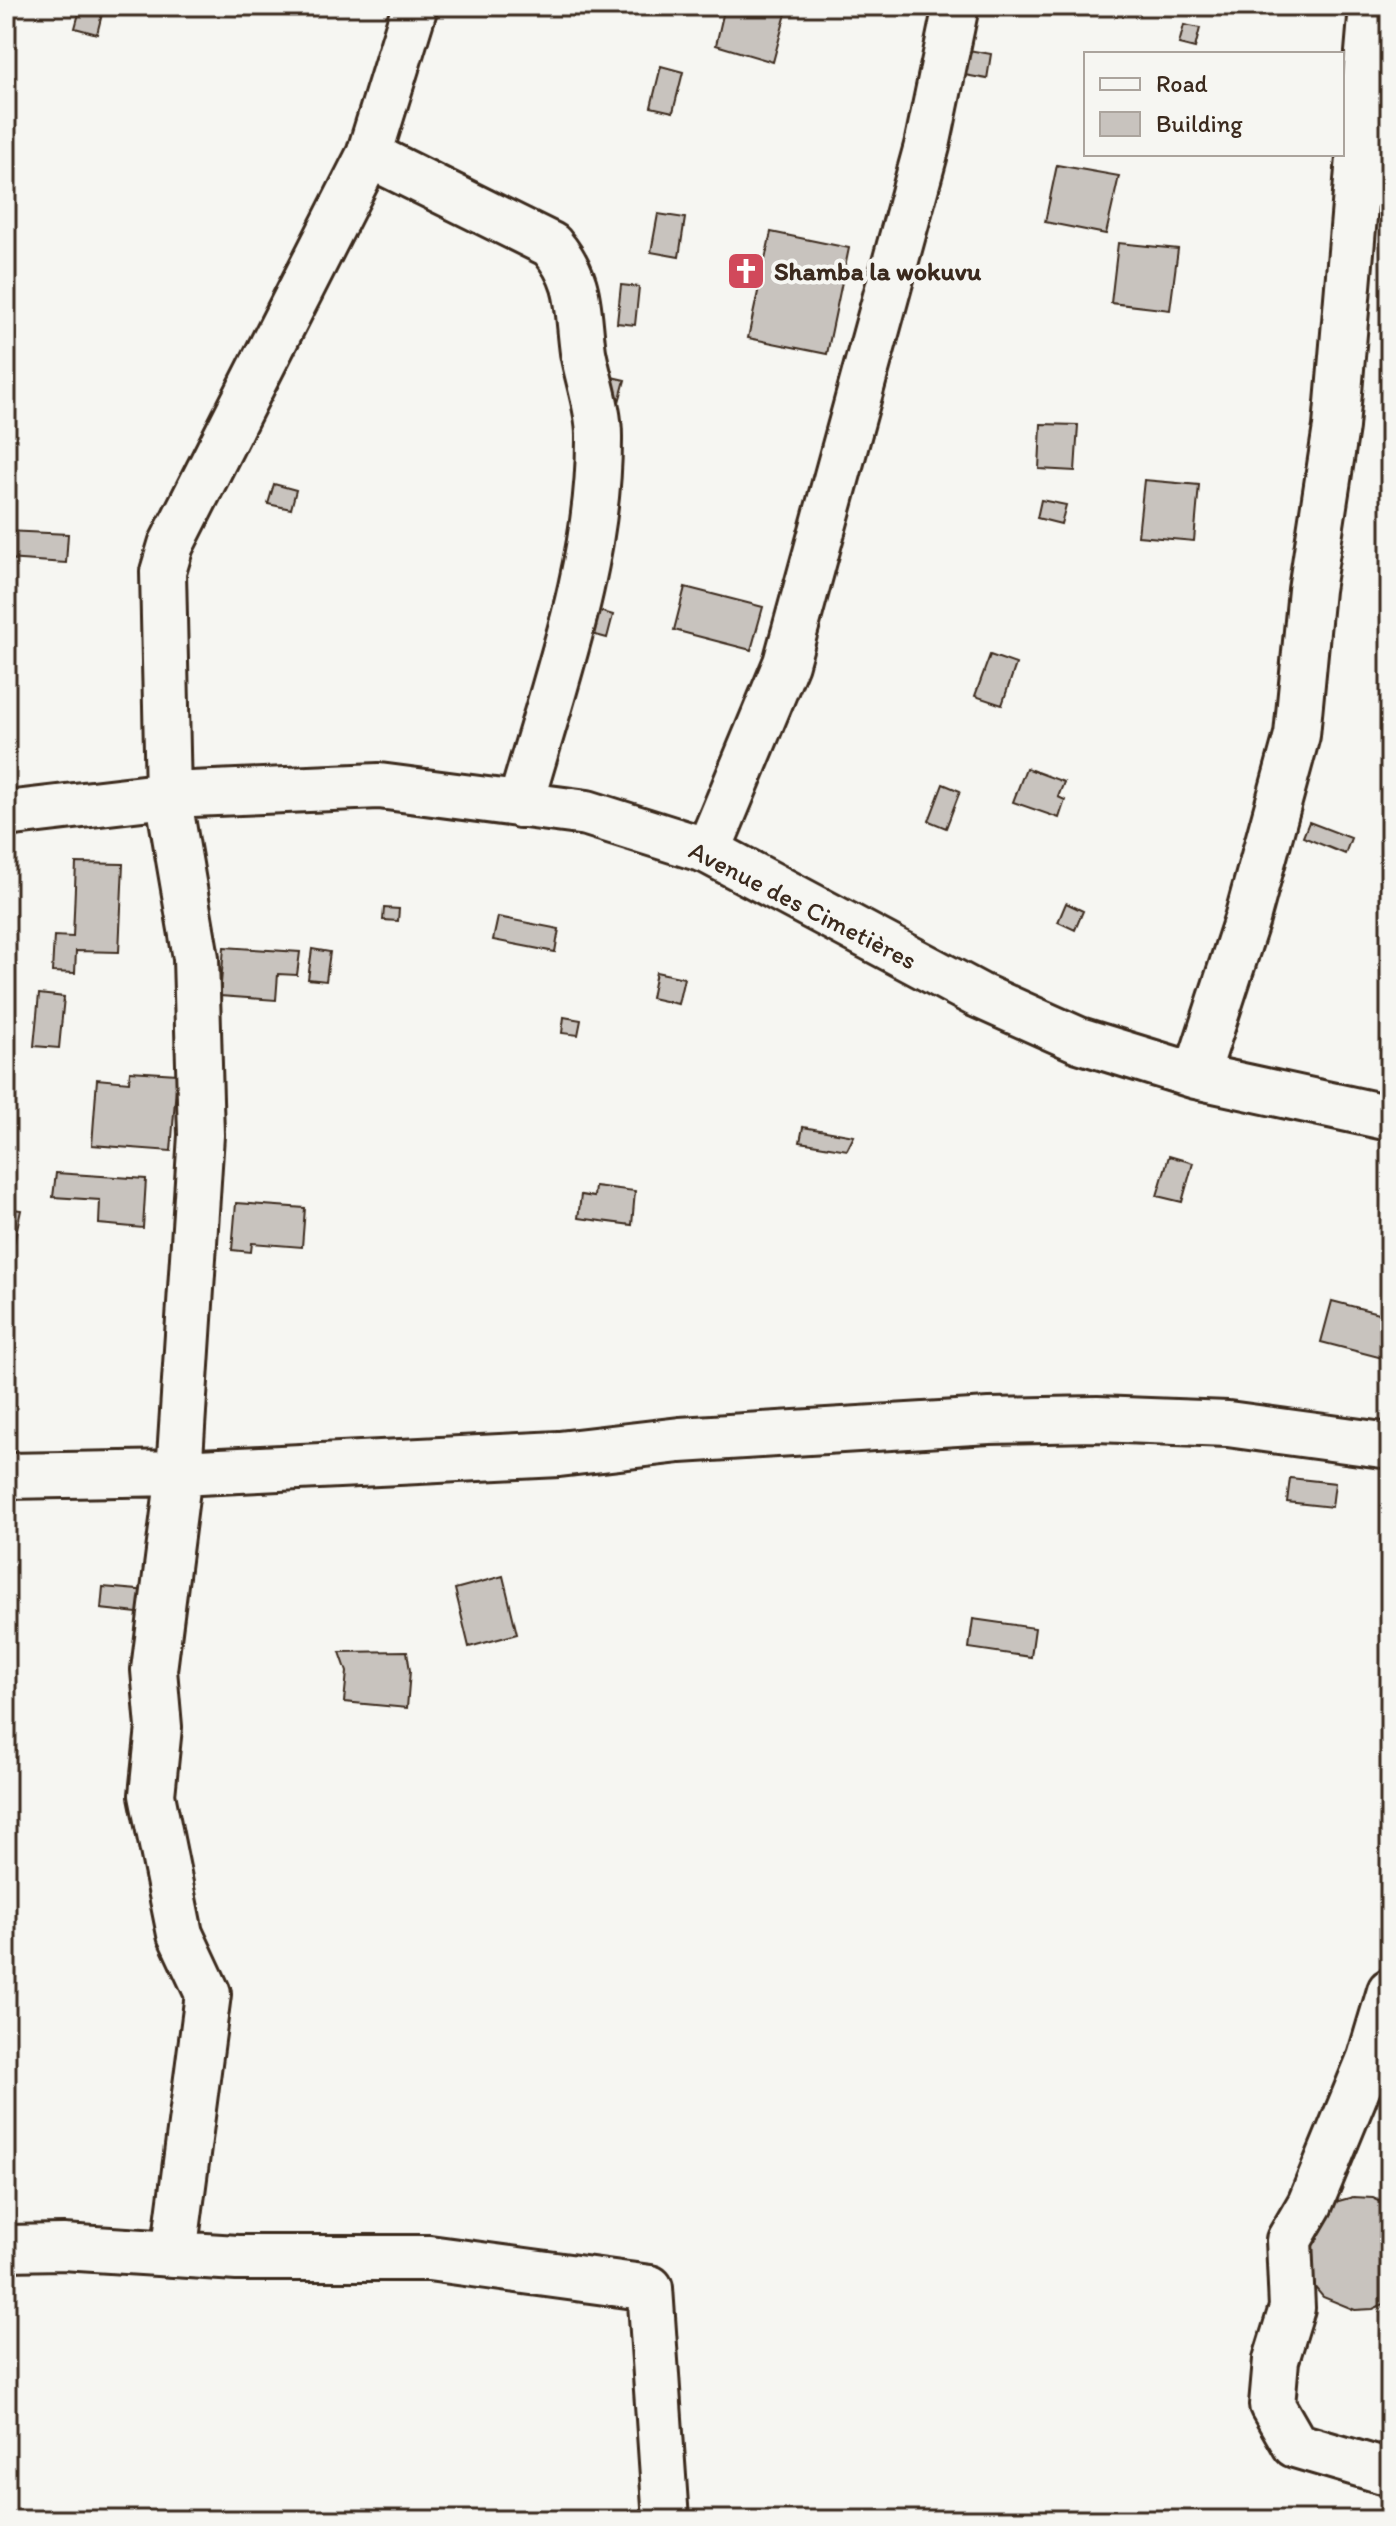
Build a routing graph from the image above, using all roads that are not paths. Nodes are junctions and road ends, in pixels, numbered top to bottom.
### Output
1 (415, 6) edge
2 (956, 6) edge
3 (1372, 6) edge
4 (369, 155) junction
5 (168, 795) junction
6 (520, 805) junction
7 (6, 814) edge
8 (708, 851) junction
9 (1196, 1076) junction
10 (1390, 1118) edge
11 (1390, 1446) edge
12 (179, 1473) junction
13 (6, 1476) edge
14 (1390, 1991) edge
15 (6, 2248) edge
16 (174, 2254) junction
17 (1390, 2473) edge
18 (666, 2520) edge

1 - 4 street
2 - 8 street
3 - 9 street
4 - 5 street
4 - 6 street
5 - 6 street, Avenue des Cimetières
5 - 7 street, Avenue des Cimetières
5 - 12 street
6 - 8 street, Avenue des Cimetières
8 - 9 street, Avenue des Cimetières
9 - 10 street, Avenue des Cimetières
11 - 12 street
12 - 13 street
12 - 16 street
14 - 17 street
15 - 16 street
16 - 18 street

